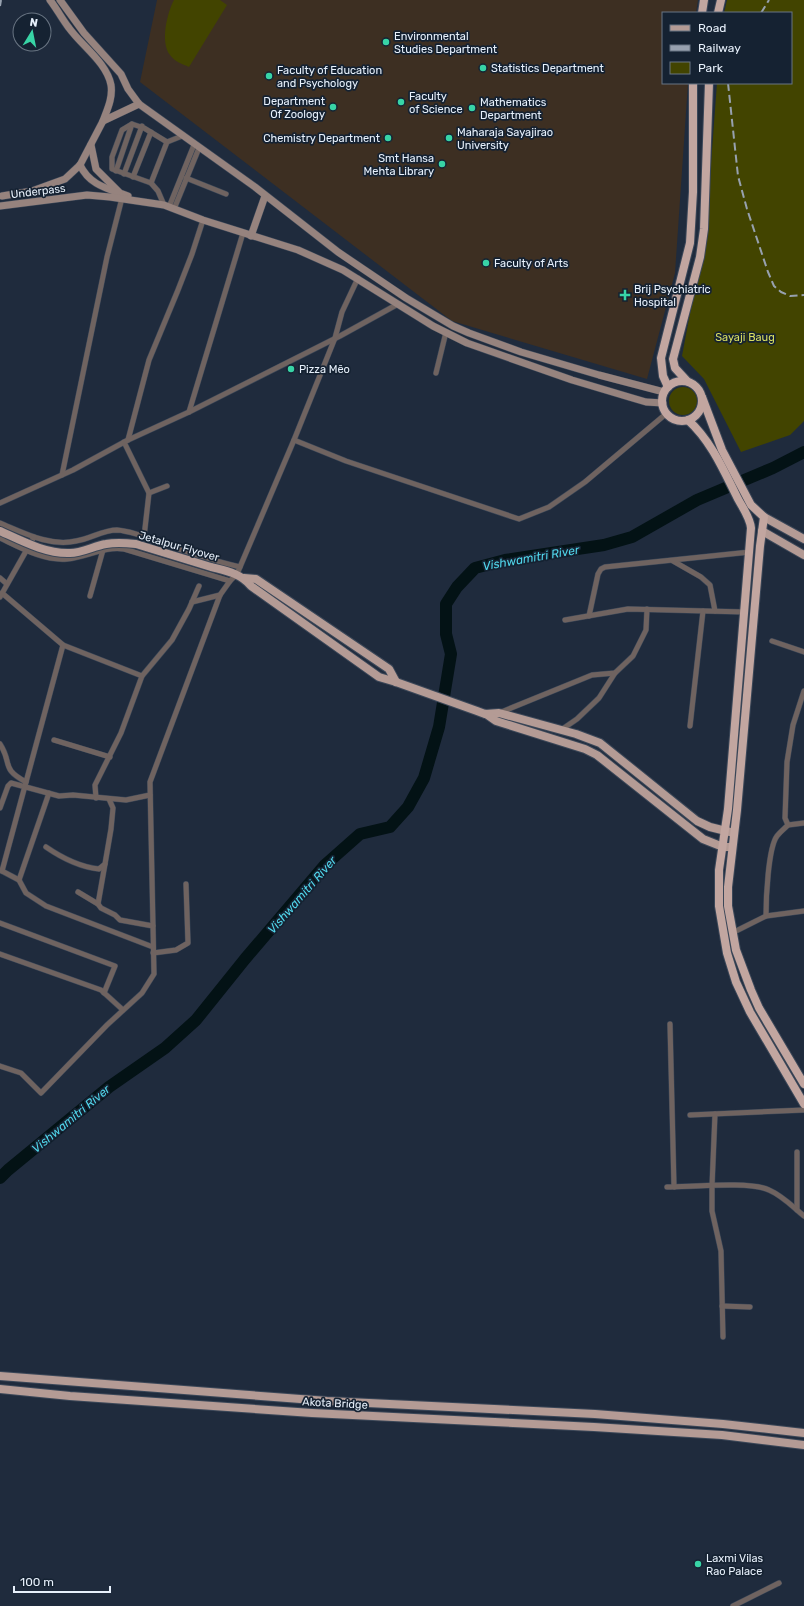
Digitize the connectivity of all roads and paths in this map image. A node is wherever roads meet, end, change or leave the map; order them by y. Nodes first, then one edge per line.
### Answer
1 (50, 0) edge
2 (60, 0) edge
3 (704, 0) edge
4 (720, 0) edge
5 (702, 12) edge
6 (718, 12) edge
7 (693, 84) edge
8 (709, 84) edge
9 (139, 104) junction
10 (103, 121) junction
11 (132, 124) junction
12 (142, 126) junction
13 (151, 132) junction
14 (182, 136) junction
15 (167, 142) junction
16 (92, 145) junction
17 (196, 146) junction
18 (80, 165) junction
19 (116, 171) junction
20 (124, 174) junction
21 (133, 177) junction
22 (186, 178) junction
23 (151, 184) junction
24 (226, 194) dead end
25 (2, 196) dead end
26 (121, 196) junction
27 (265, 196) junction
28 (0, 206) edge
29 (169, 207) junction
30 (203, 220) junction
31 (243, 233) junction
32 (251, 236) junction
33 (358, 278) junction
34 (398, 304) junction
35 (446, 332) junction
36 (335, 338) junction
37 (436, 373) dead end
38 (687, 381) junction
39 (666, 389) junction
40 (702, 397) junction
41 (663, 403) junction
42 (189, 412) junction
43 (667, 413) junction
44 (688, 420) junction
45 (294, 440) junction
46 (126, 441) junction
47 (718, 452) junction
48 (62, 475) junction
49 (167, 486) dead end
50 (149, 493) junction
51 (0, 503) edge
52 (753, 507) junction
53 (764, 517) junction
54 (0, 524) edge
55 (751, 525) junction
56 (0, 531) edge
57 (762, 531) junction
58 (34, 537) junction
59 (144, 537) junction
60 (0, 538) edge
61 (804, 539) edge
62 (27, 550) junction
63 (103, 550) junction
64 (750, 552) junction
65 (804, 555) edge
66 (672, 560) junction
67 (240, 573) junction
68 (0, 578) edge
69 (230, 581) junction
70 (7, 584) junction
71 (199, 586) dead end
72 (1, 595) edge
73 (220, 595) junction
74 (90, 596) dead end
75 (192, 602) junction
76 (647, 610) junction
77 (703, 611) junction
78 (715, 611) junction
79 (745, 612) junction
80 (589, 616) junction
81 (564, 620) dead end
82 (772, 641) dead end
83 (63, 645) junction
84 (804, 652) edge
85 (615, 673) junction
86 (142, 676) junction
87 (396, 682) junction
88 (804, 691) edge
89 (481, 712) junction
90 (497, 713) junction
91 (690, 726) dead end
92 (561, 730) junction
93 (54, 740) dead end
94 (0, 744) edge
95 (110, 757) junction
96 (26, 784) junction
97 (48, 793) junction
98 (150, 795) junction
99 (96, 798) junction
100 (109, 799) junction
101 (0, 808) edge
102 (804, 823) edge
103 (788, 825) junction
104 (725, 830) junction
105 (734, 833) junction
106 (723, 847) junction
107 (732, 847) junction
108 (46, 848) dead end
109 (105, 864) junction
110 (1, 871) edge
111 (19, 880) junction
112 (186, 884) dead end
113 (78, 892) dead end
114 (98, 904) junction
115 (804, 911) edge
116 (766, 916) junction
117 (0, 923) edge
118 (153, 926) junction
119 (732, 933) junction
120 (153, 947) junction
121 (153, 953) junction
122 (0, 954) edge
123 (104, 993) junction
124 (123, 1010) junction
125 (670, 1024) dead end
126 (0, 1066) edge
127 (804, 1084) edge
128 (804, 1104) edge
129 (804, 1110) edge
130 (690, 1114) dead end
131 (715, 1114) junction
132 (797, 1152) dead end
133 (667, 1186) dead end
134 (674, 1186) junction
135 (712, 1186) junction
136 (797, 1210) junction
137 (804, 1216) edge
138 (722, 1306) junction
139 (750, 1307) dead end
140 (723, 1337) dead end
141 (0, 1376) edge
142 (0, 1389) edge
143 (804, 1433) edge
144 (804, 1445) edge
145 (779, 1583) dead end
146 (733, 1606) edge

1 - 10 main road, Underpass
2 - 9 main road
3 - 5 highway
4 - 6 highway
7 - 39 highway
8 - 38 highway
9 - 10 main road
9 - 14 main road
10 - 16 main road, Underpass
11 - 12 street
11 - 19 street
11 - 19 street
12 - 13 street
12 - 20 street
13 - 15 street
13 - 21 street
14 - 15 street
14 - 17 main road
15 - 23 street
16 - 18 main road, Underpass
16 - 26 main road
17 - 22 street
17 - 27 main road
17 - 29 street
18 - 25 main road, Underpass
18 - 26 main road
19 - 20 street
20 - 21 street
21 - 23 street
22 - 24 street
22 - 29 street
23 - 29 street
26 - 28 main road, Underpass
26 - 29 main road
26 - 48 street
27 - 32 main road
27 - 39 main road
29 - 30 main road
30 - 31 main road
30 - 46 street
31 - 32 main road
31 - 42 street
32 - 33 main road
33 - 34 main road
33 - 36 street
34 - 35 main road
34 - 36 street
35 - 37 street
35 - 41 main road
36 - 42 street
36 - 45 street
38 - 39 highway
38 - 40 highway
39 - 41 highway
40 - 44 highway
40 - 47 highway
41 - 43 highway
42 - 46 street
43 - 44 highway
43 - 45 street
44 - 47 highway
45 - 67 street
46 - 48 street
46 - 50 street
47 - 52 highway
47 - 55 highway
48 - 51 street
49 - 50 street
50 - 59 street
52 - 53 highway
52 - 55 highway
53 - 57 highway
53 - 61 main road
54 - 58 street
55 - 57 highway
55 - 64 highway
56 - 67 main road, Jetalpur Flyover, bridge
57 - 65 main road
57 - 105 highway
58 - 59 street
58 - 62 street
59 - 67 street
60 - 62 street
62 - 63 street
62 - 70 street
63 - 69 street
63 - 74 street
64 - 66 street
64 - 79 highway
66 - 78 street
66 - 80 street
67 - 69 street
67 - 87 main road
67 - 87 main road, Jetalpur Flyover
68 - 70 street
69 - 73 street
70 - 72 street
71 - 75 street
72 - 83 street
73 - 75 street
73 - 98 street
75 - 86 street
76 - 77 street
76 - 80 street
76 - 85 street
77 - 78 street
77 - 91 street
78 - 79 street
79 - 104 highway
80 - 81 street
82 - 84 street
83 - 86 street
83 - 96 street
85 - 90 street
85 - 92 street
86 - 95 street
87 - 89 main road
88 - 103 street
89 - 90 main road
89 - 106 main road
90 - 92 main road
92 - 104 main road
93 - 95 street
94 - 96 street
95 - 99 street
96 - 97 street
96 - 101 street
96 - 110 street
97 - 99 street
97 - 111 street
98 - 100 street
98 - 118 street
99 - 100 street
100 - 109 street
102 - 103 street
103 - 116 street
104 - 105 main road
104 - 106 highway
105 - 107 highway
106 - 107 main road
106 - 128 highway
107 - 119 highway
108 - 109 street
109 - 114 street
110 - 111 street
111 - 120 street
112 - 121 street
113 - 114 street
114 - 118 street
115 - 116 street
116 - 119 street
117 - 123 street
118 - 120 street
119 - 127 highway
120 - 121 street
121 - 124 street
122 - 123 street
123 - 124 street
124 - 126 street
125 - 134 street
129 - 131 street
130 - 131 street
131 - 135 street
132 - 136 street
133 - 134 street
134 - 135 street
135 - 136 street
135 - 138 street
136 - 137 street
138 - 139 street
138 - 140 street
141 - 143 main road
142 - 144 main road, Akota Bridge
145 - 146 street

